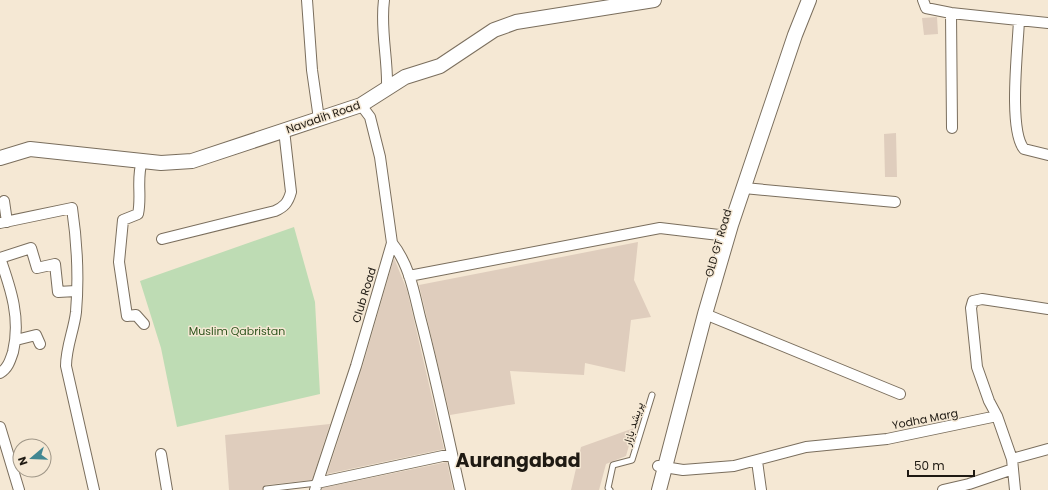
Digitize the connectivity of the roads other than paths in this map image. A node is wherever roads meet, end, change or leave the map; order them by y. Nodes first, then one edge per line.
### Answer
1 (307, 0) edge
2 (384, 0) edge
3 (654, 0) edge
4 (800, 0) edge
5 (809, 0) edge
6 (923, 0) edge
7 (951, 12) junction
8 (1019, 20) junction
9 (1048, 23) edge
10 (387, 88) junction
11 (361, 105) junction
12 (320, 119) junction
13 (952, 128) dead end
14 (284, 130) junction
15 (1048, 155) edge
16 (0, 158) edge
17 (142, 161) junction
18 (744, 188) junction
19 (4, 201) dead end
20 (896, 202) dead end
21 (3, 223) edge
22 (719, 235) junction
23 (162, 239) dead end
24 (392, 244) junction
25 (0, 258) edge
26 (409, 276) junction
27 (76, 291) junction
28 (1048, 309) edge
29 (705, 314) junction
30 (144, 324) dead end
31 (16, 340) junction
32 (40, 344) dead end
33 (0, 373) edge
34 (900, 394) dead end
35 (652, 396) dead end
36 (998, 416) junction
37 (0, 427) edge
38 (1048, 449) edge
39 (161, 454) dead end
40 (452, 454) junction
41 (757, 461) junction
42 (1012, 464) junction
43 (661, 467) junction
44 (316, 486) edge
45 (266, 489) dead end
46 (19, 490) edge
47 (94, 490) edge
48 (167, 490) edge
49 (460, 490) edge
50 (610, 490) edge
51 (652, 490) edge
52 (659, 490) edge
53 (761, 490) edge
54 (943, 490) edge
55 (1015, 490) edge

1 - 12 street
2 - 10 street
3 - 10 main road, Navadih Road
4 - 22 main road, OLD GT Road
5 - 18 main road, OLD GT Road
6 - 7 street
7 - 8 street
7 - 13 street
8 - 9 street
8 - 15 street
10 - 11 main road, Navadih Road
11 - 12 main road, Navadih Road
11 - 24 street, Club Road
12 - 14 main road, Navadih Road
14 - 17 main road, Navadih Road
14 - 23 street
16 - 17 main road, Navadih Road
17 - 30 street
18 - 20 street
18 - 29 main road, OLD GT Road
19 - 21 street
21 - 27 street
22 - 26 street
22 - 43 main road, OLD GT Road
24 - 26 street
24 - 44 street, Club Road
25 - 27 street
25 - 31 street
26 - 40 street
27 - 47 street
28 - 36 street
29 - 34 street
29 - 43 main road, OLD GT Road
31 - 32 street
31 - 33 street
35 - 50 lane, پریشد بازار
36 - 41 street, Yodha Marg
36 - 42 street
37 - 46 street
38 - 42 street
39 - 48 street
40 - 44 street
40 - 49 street
41 - 43 street, Yodha Marg
41 - 53 street
42 - 54 street
42 - 55 street
43 - 51 main road, OLD GT Road
43 - 52 main road
44 - 45 lane

